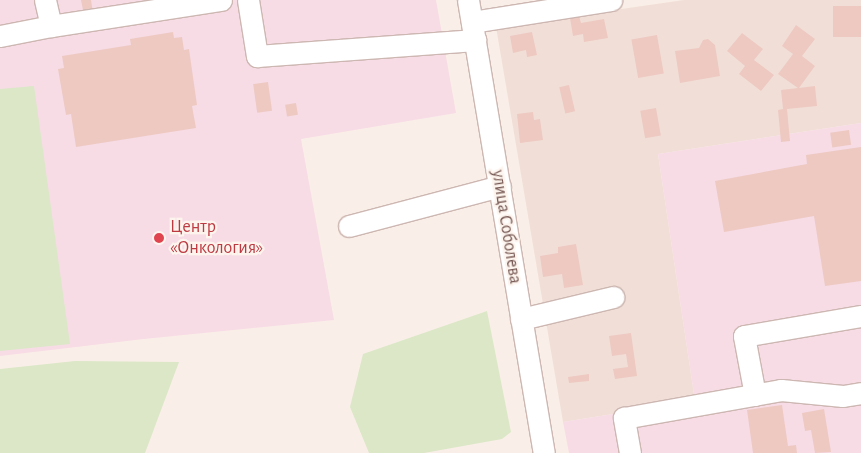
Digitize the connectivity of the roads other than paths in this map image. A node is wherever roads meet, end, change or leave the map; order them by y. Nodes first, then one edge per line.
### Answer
1 (45, 0) edge
2 (221, 0) edge
3 (248, 0) edge
4 (468, 0) edge
5 (611, 0) edge
6 (51, 26) junction
7 (474, 31) junction
8 (0, 36) edge
9 (500, 186) junction
10 (349, 226) dead end
11 (613, 297) dead end
12 (861, 316) edge
13 (521, 319) junction
14 (861, 393) edge
15 (755, 395) junction
16 (544, 453) edge
17 (630, 453) edge

1 - 6 street
2 - 6 street
3 - 7 street
4 - 7 street, улица Соболева
5 - 7 street
6 - 8 street
7 - 9 street, улица Соболева
9 - 10 street
9 - 13 street, улица Соболева
11 - 13 street
12 - 15 street
13 - 16 street, улица Соболева
14 - 15 street
15 - 17 street

